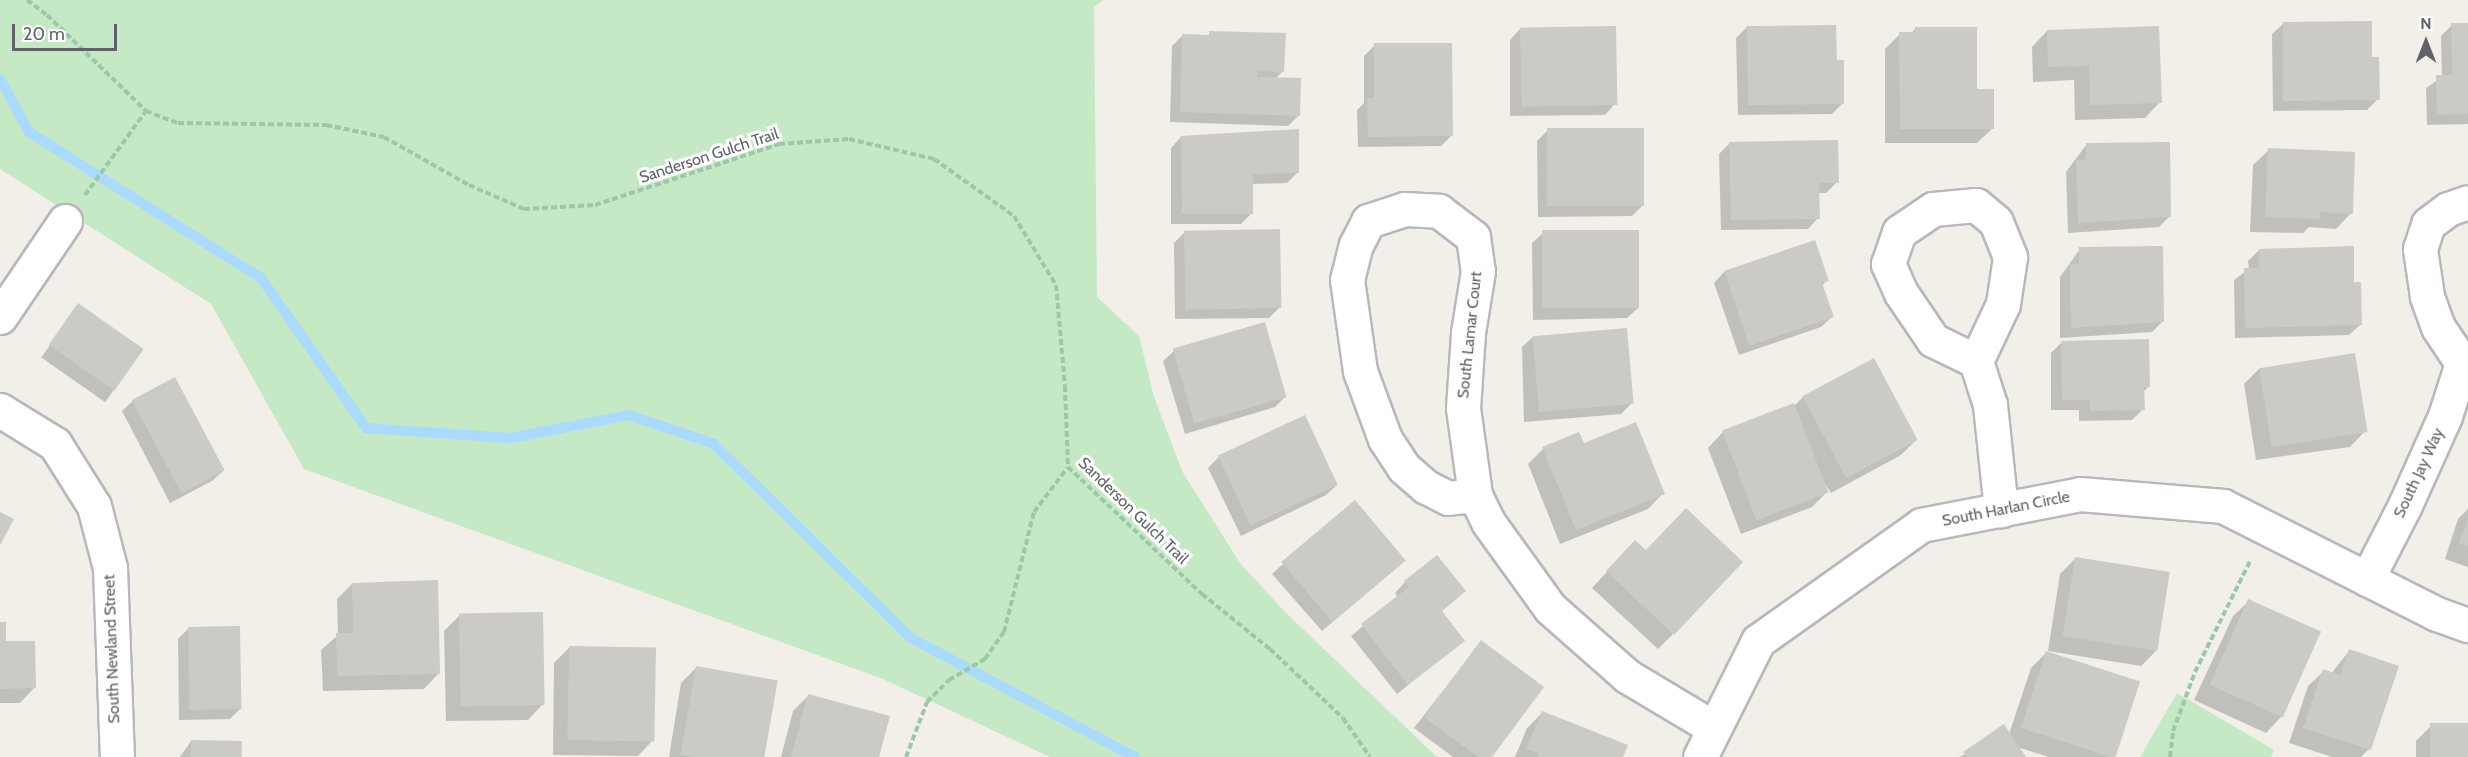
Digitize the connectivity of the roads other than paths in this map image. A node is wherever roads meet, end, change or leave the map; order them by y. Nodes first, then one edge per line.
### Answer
1 (2468, 202) edge
2 (65, 221) road end
3 (0, 317) edge
4 (2465, 361) edge
5 (1976, 362) junction
6 (0, 410) edge
7 (1475, 495) junction
8 (2001, 510) junction
9 (2367, 579) junction
10 (2468, 625) edge
11 (1714, 728) junction
12 (117, 757) edge
13 (1700, 757) edge

1 - 4 street, South Jay Way
2 - 3 street
4 - 9 street, South Jay Way
5 - 5 street
5 - 8 street
6 - 12 street, South Newland Street
7 - 7 street, South Lamar Court
7 - 11 street, South Lamar Court
8 - 9 street, South Harlan Circle
8 - 11 street, South Harlan Circle
9 - 10 street, South Harlan Circle
11 - 13 street, South Harlan Circle

